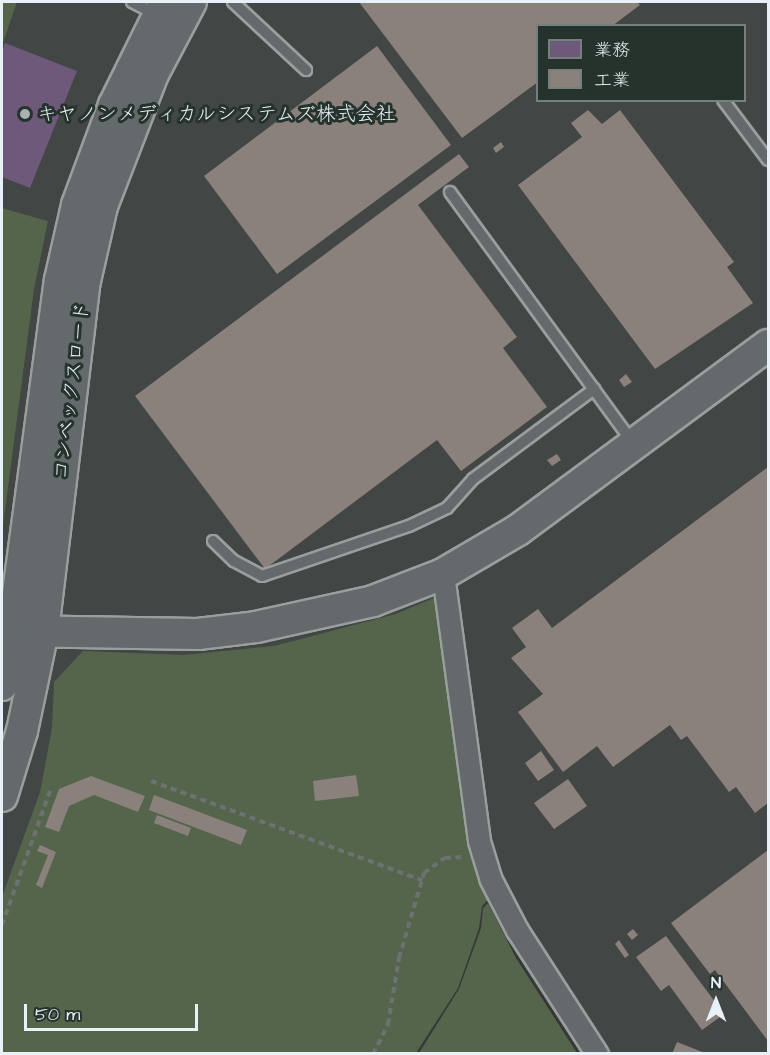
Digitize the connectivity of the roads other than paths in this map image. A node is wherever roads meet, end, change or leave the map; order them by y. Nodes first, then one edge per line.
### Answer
1 (233, 2) edge
2 (165, 9) edge
3 (306, 70) dead end
4 (724, 102) edge
5 (768, 160) edge
6 (450, 192) dead end
7 (768, 345) edge
8 (594, 389) junction
9 (634, 444) junction
10 (213, 541) dead end
11 (443, 574) junction
12 (13, 631) junction
13 (43, 632) junction
14 (2, 685) edge
15 (2, 796) edge
16 (597, 1053) edge

1 - 3 lane
2 - 12 street, コンベックスロード
2 - 13 street, コンベックスロード
4 - 5 lane
6 - 8 lane
7 - 9 street
8 - 9 lane
8 - 10 lane
9 - 11 street
11 - 13 street
11 - 16 street
12 - 13 street
12 - 14 street, コンベックスロード
13 - 15 street, コンベックスロード

